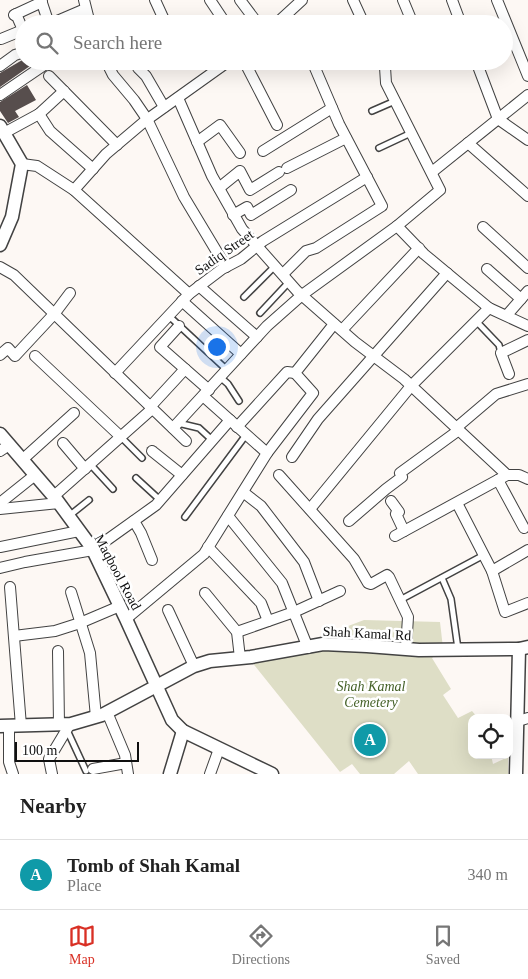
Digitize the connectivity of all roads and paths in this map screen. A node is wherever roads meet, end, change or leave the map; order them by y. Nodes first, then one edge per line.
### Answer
1 (155, 0) edge
2 (210, 0) edge
3 (240, 0) edge
4 (302, 0) edge
5 (353, 0) edge
6 (403, 0) edge
7 (452, 0) edge
8 (497, 0) edge
9 (42, 1) edge
10 (84, 4) edge
11 (16, 15) edge
12 (47, 15) edge
13 (65, 15) edge
14 (162, 15) edge
15 (220, 15) edge
16 (251, 15) edge
17 (288, 15) edge
18 (360, 15) edge
19 (409, 15) edge
20 (458, 15) edge
21 (503, 15) edge
22 (15, 33) edge
23 (1, 39) edge
24 (513, 39) edge
25 (15, 55) edge
26 (0, 66) edge
27 (36, 70) edge
28 (110, 70) edge
29 (140, 70) edge
30 (217, 70) edge
31 (249, 70) edge
32 (316, 70) edge
33 (385, 70) edge
34 (479, 70) edge
35 (49, 76) dead end
36 (528, 76) edge
37 (64, 91) junction
38 (0, 95) edge
39 (528, 95) edge
40 (178, 98) junction
41 (396, 101) junction
42 (164, 107) junction
43 (332, 108) junction
44 (372, 111) dead end
45 (39, 114) junction
46 (147, 119) junction
47 (498, 119) junction
48 (277, 125) dead end
49 (2, 130) edge
50 (412, 133) junction
51 (346, 138) junction
52 (528, 140) edge
53 (197, 142) junction
54 (468, 143) junction
55 (117, 145) junction
56 (379, 148) dead end
57 (263, 151) dead end
58 (240, 152) dead end
59 (22, 164) junction
60 (93, 169) junction
61 (432, 172) junction
62 (367, 177) junction
63 (219, 188) junction
64 (74, 190) junction
65 (291, 190) dead end
66 (528, 196) edge
67 (233, 214) junction
68 (397, 226) junction
69 (483, 227) dead end
70 (0, 245) edge
71 (257, 246) junction
72 (419, 248) junction
73 (527, 265) edge
74 (275, 266) junction
75 (0, 267) edge
76 (226, 267) junction
77 (487, 269) dead end
78 (447, 273) junction
79 (286, 278) junction
80 (199, 286) junction
81 (528, 291) edge
82 (70, 293) dead end
83 (302, 295) junction
84 (186, 297) junction
85 (244, 297) dead end
86 (521, 299) junction
87 (489, 308) junction
88 (55, 313) junction
89 (260, 313) dead end
90 (507, 315) junction
91 (168, 316) junction
92 (476, 321) junction
93 (179, 326) junction
94 (528, 326) edge
95 (338, 327) junction
96 (257, 337) junction
97 (528, 340) edge
98 (501, 353) junction
99 (241, 354) junction
100 (0, 355) edge
101 (35, 356) dead end
102 (373, 356) junction
103 (185, 369) junction
104 (115, 373) junction
105 (224, 373) junction
106 (295, 373) junction
107 (509, 374) dead end
108 (528, 384) edge
109 (412, 386) junction
110 (206, 393) junction
111 (239, 401) dead end
112 (151, 408) junction
113 (74, 413) dead end
114 (234, 423) junction
115 (175, 426) junction
116 (457, 429) junction
117 (0, 434) edge
118 (247, 435) junction
119 (121, 437) junction
120 (212, 440) junction
121 (186, 441) dead end
122 (63, 442) dead end
123 (5, 448) edge
124 (152, 451) dead end
125 (267, 453) junction
126 (292, 457) dead end
127 (142, 458) dead end
128 (22, 460) junction
129 (88, 466) junction
130 (35, 475) junction
131 (182, 475) junction
132 (279, 475) dead end
133 (136, 478) dead end
134 (503, 478) junction
135 (528, 479) edge
136 (113, 489) dead end
137 (243, 492) junction
138 (56, 499) junction
139 (89, 500) dead end
140 (160, 500) junction
141 (391, 501) dead end
142 (0, 503) edge
143 (457, 503) junction
144 (0, 509) edge
145 (310, 509) junction
146 (228, 516) junction
147 (69, 517) junction
148 (185, 517) dead end
149 (134, 521) junction
150 (349, 522) dead end
151 (524, 528) dead end
152 (79, 531) junction
153 (0, 547) edge
154 (208, 547) junction
155 (93, 550) junction
156 (528, 550) edge
157 (484, 555) junction
158 (152, 560) dead end
159 (0, 568) edge
160 (492, 571) junction
161 (442, 578) junction
162 (10, 586) dead end
163 (340, 591) dead end
164 (71, 592) dead end
165 (204, 594) dead end
166 (400, 600) junction
167 (319, 601) junction
168 (528, 604) edge
169 (120, 606) junction
170 (168, 610) dead end
171 (294, 612) junction
172 (126, 619) junction
173 (268, 621) junction
174 (80, 623) junction
175 (237, 632) junction
176 (14, 636) junction
177 (308, 648) junction
178 (523, 648) edge
179 (406, 649) junction
180 (458, 649) junction
181 (58, 651) dead end
182 (240, 658) junction
183 (194, 666) junction
184 (157, 686) junction
185 (101, 714) junction
186 (523, 719) edge
187 (10, 726) edge
188 (65, 726) junction
189 (183, 731) junction
190 (219, 749) junction
191 (126, 763) junction
192 (89, 770) joint
193 (256, 770) edge
194 (13, 774) edge
195 (52, 774) edge
196 (128, 774) edge
197 (170, 774) edge
198 (210, 774) edge
199 (272, 774) edge
200 (516, 774) edge

1 - 14 street
2 - 15 street
3 - 16 street
4 - 17 street
5 - 18 street
6 - 19 street
7 - 20 street
8 - 21 street
9 - 11 street
9 - 12 street
10 - 13 street
22 - 23 street
24 - 36 street
25 - 26 street
27 - 38 street
28 - 46 street
29 - 42 street
30 - 40 street
31 - 48 street
32 - 43 street
33 - 41 street
34 - 47 street
35 - 37 street
37 - 45 street
37 - 55 street
39 - 47 street
40 - 42 street
40 - 53 street
41 - 44 lane
41 - 50 street
42 - 46 street
43 - 51 street
43 - 57 street
45 - 49 street
45 - 60 street
46 - 55 street
46 - 76 street
47 - 52 street
47 - 54 street
49 - 59 street
50 - 56 lane
50 - 61 street
51 - 62 street
51 - 63 street
53 - 58 street
53 - 63 street
54 - 61 street
54 - 66 street
55 - 60 street
59 - 64 street
59 - 70 street
60 - 64 street
61 - 68 street
62 - 71 street, Sadiq Street
62 - 79 street
63 - 67 street
64 - 84 street
65 - 67 street
67 - 71 street
68 - 72 street
68 - 83 street
69 - 73 street
71 - 74 street
71 - 76 street, Sadiq Street
72 - 78 street
72 - 95 street
74 - 79 street
74 - 85 lane
75 - 88 street
76 - 80 street, Sadiq Street
77 - 86 street
78 - 87 street
78 - 102 street
79 - 83 street
79 - 89 lane
80 - 84 street, Sadiq Street
80 - 96 street
81 - 86 street
82 - 88 street
83 - 95 street
83 - 96 street
84 - 91 street, Sadiq Street
84 - 99 street
86 - 90 street
87 - 90 street
87 - 92 street
88 - 100 street
88 - 104 street
90 - 94 street
91 - 93 lane
91 - 104 street, Sadiq Street
92 - 98 lane
92 - 109 street
93 - 103 street
93 - 105 lane
95 - 102 street
95 - 106 street
96 - 99 street
97 - 98 street
98 - 107 street
99 - 105 street
101 - 119 street
102 - 109 street
102 - 126 street
103 - 110 street
103 - 112 street
104 - 112 street
105 - 110 street
105 - 111 lane
106 - 114 street
106 - 125 street
108 - 116 street
109 - 116 street
109 - 145 street
110 - 114 street
110 - 115 street
112 - 115 street
112 - 119 street
113 - 128 street
114 - 118 street
114 - 120 street
115 - 120 lane
115 - 121 street
116 - 134 street
116 - 150 street
117 - 123 street, Maqbool Road
118 - 125 street
118 - 148 lane
119 - 127 lane
119 - 129 street
120 - 131 street
122 - 129 street
123 - 128 street, Maqbool Road
124 - 131 street
125 - 137 street
128 - 130 street, Maqbool Road
129 - 136 lane
129 - 138 street
130 - 138 street, Maqbool Road
130 - 142 street
131 - 140 street
132 - 145 street
133 - 140 lane
134 - 135 street
134 - 143 street
134 - 151 street
137 - 146 street
137 - 167 street
138 - 144 street
138 - 147 street, Maqbool Road
139 - 147 lane
140 - 149 street
141 - 143 street
143 - 157 street
145 - 166 street
146 - 154 street
146 - 171 street
147 - 152 street, Maqbool Road
149 - 155 street
149 - 158 street
152 - 153 street
152 - 155 street, Maqbool Road
154 - 172 street
154 - 173 street
155 - 159 street
155 - 169 street, Maqbool Road
156 - 160 street
157 - 160 street
157 - 161 lane
160 - 168 street
161 - 166 lane
161 - 180 lane
162 - 176 street
163 - 167 street
164 - 174 street
165 - 175 street
166 - 179 street
167 - 171 street
169 - 172 street, Maqbool Road
169 - 174 street
170 - 183 street
171 - 173 street
171 - 177 street
172 - 184 street, Maqbool Road
173 - 175 street
174 - 176 street
174 - 185 street
175 - 182 street
176 - 187 street
177 - 179 street, Shah Kamal Rd
177 - 182 street, Shah Kamal Rd
178 - 180 street, Shah Kamal Rd
178 - 186 street, Shah Kamal Rd
179 - 180 street, Shah Kamal Rd
181 - 188 street
182 - 183 street, Shah Kamal Rd
183 - 184 street, Shah Kamal Rd
184 - 185 street, Shah Kamal Rd
184 - 189 street
185 - 188 street, Shah Kamal Rd
185 - 191 street
186 - 200 street, Shah Kamal Rd
187 - 188 street, Shah Kamal Rd
187 - 194 street
188 - 192 lane
188 - 195 street
189 - 190 street
189 - 197 street
190 - 193 street
190 - 198 street
191 - 192 street
191 - 196 street
193 - 199 street

